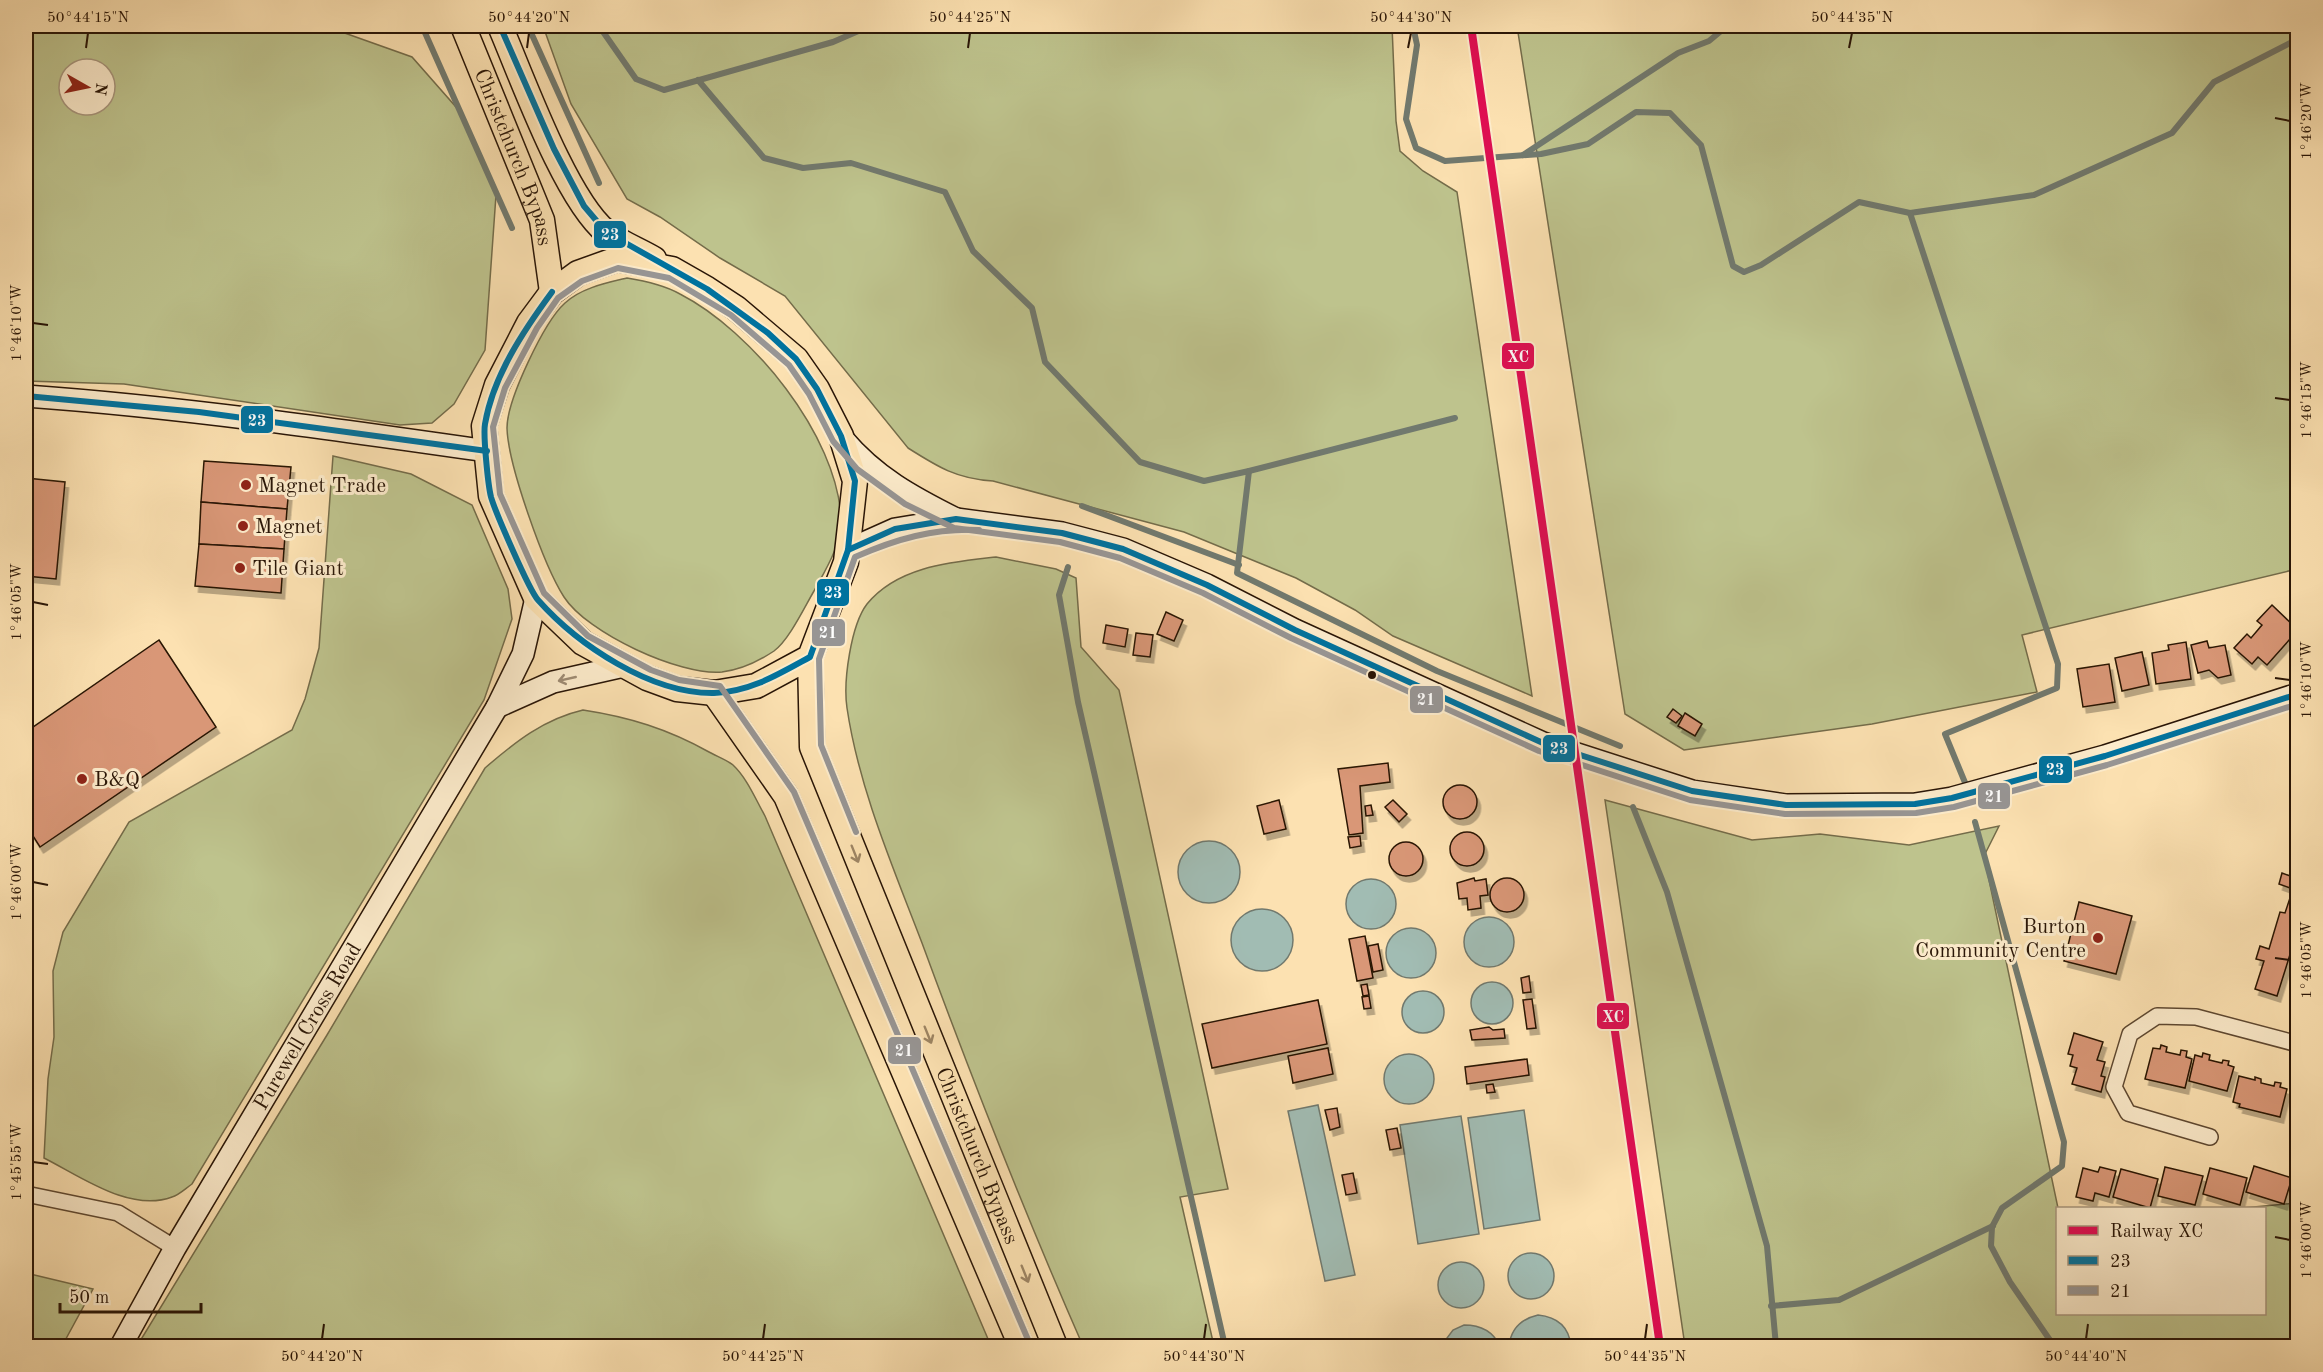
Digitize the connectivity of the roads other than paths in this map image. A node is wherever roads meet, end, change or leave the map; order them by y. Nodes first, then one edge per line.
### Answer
1 (463, 26) edge
2 (500, 26) edge
3 (672, 269) junction
4 (552, 292) junction
5 (26, 396) edge
6 (841, 436) junction
7 (487, 451) junction
8 (956, 519) junction
9 (848, 550) junction
10 (536, 598) junction
11 (810, 657) junction
12 (624, 666) junction
13 (714, 693) junction
14 (2298, 694) edge
15 (497, 707) junction
16 (2298, 1044) edge
17 (2210, 1137) dead end
18 (26, 1194) edge
19 (175, 1248) junction
20 (120, 1347) edge
21 (1021, 1347) edge
22 (1055, 1347) edge

1 - 4 main road, Christchurch Bypass
2 - 3 main road, Christchurch Bypass
3 - 4 main road
3 - 6 main road, Christchurch Bypass
4 - 7 main road
5 - 7 main road
6 - 8 main road
6 - 9 main road, Christchurch Bypass
7 - 10 main road
8 - 9 main road
8 - 14 main road
9 - 11 main road, Christchurch Bypass
10 - 12 main road
10 - 15 main road, Purewell Cross Road
11 - 13 main road
11 -> 22 main road, Christchurch Bypass
12 - 13 main road
12 -> 15 main road
13 - 21 main road, Christchurch Bypass
15 - 19 main road, Purewell Cross Road
16 - 17 street
18 - 19 street
19 - 20 main road, Purewell Cross Road

